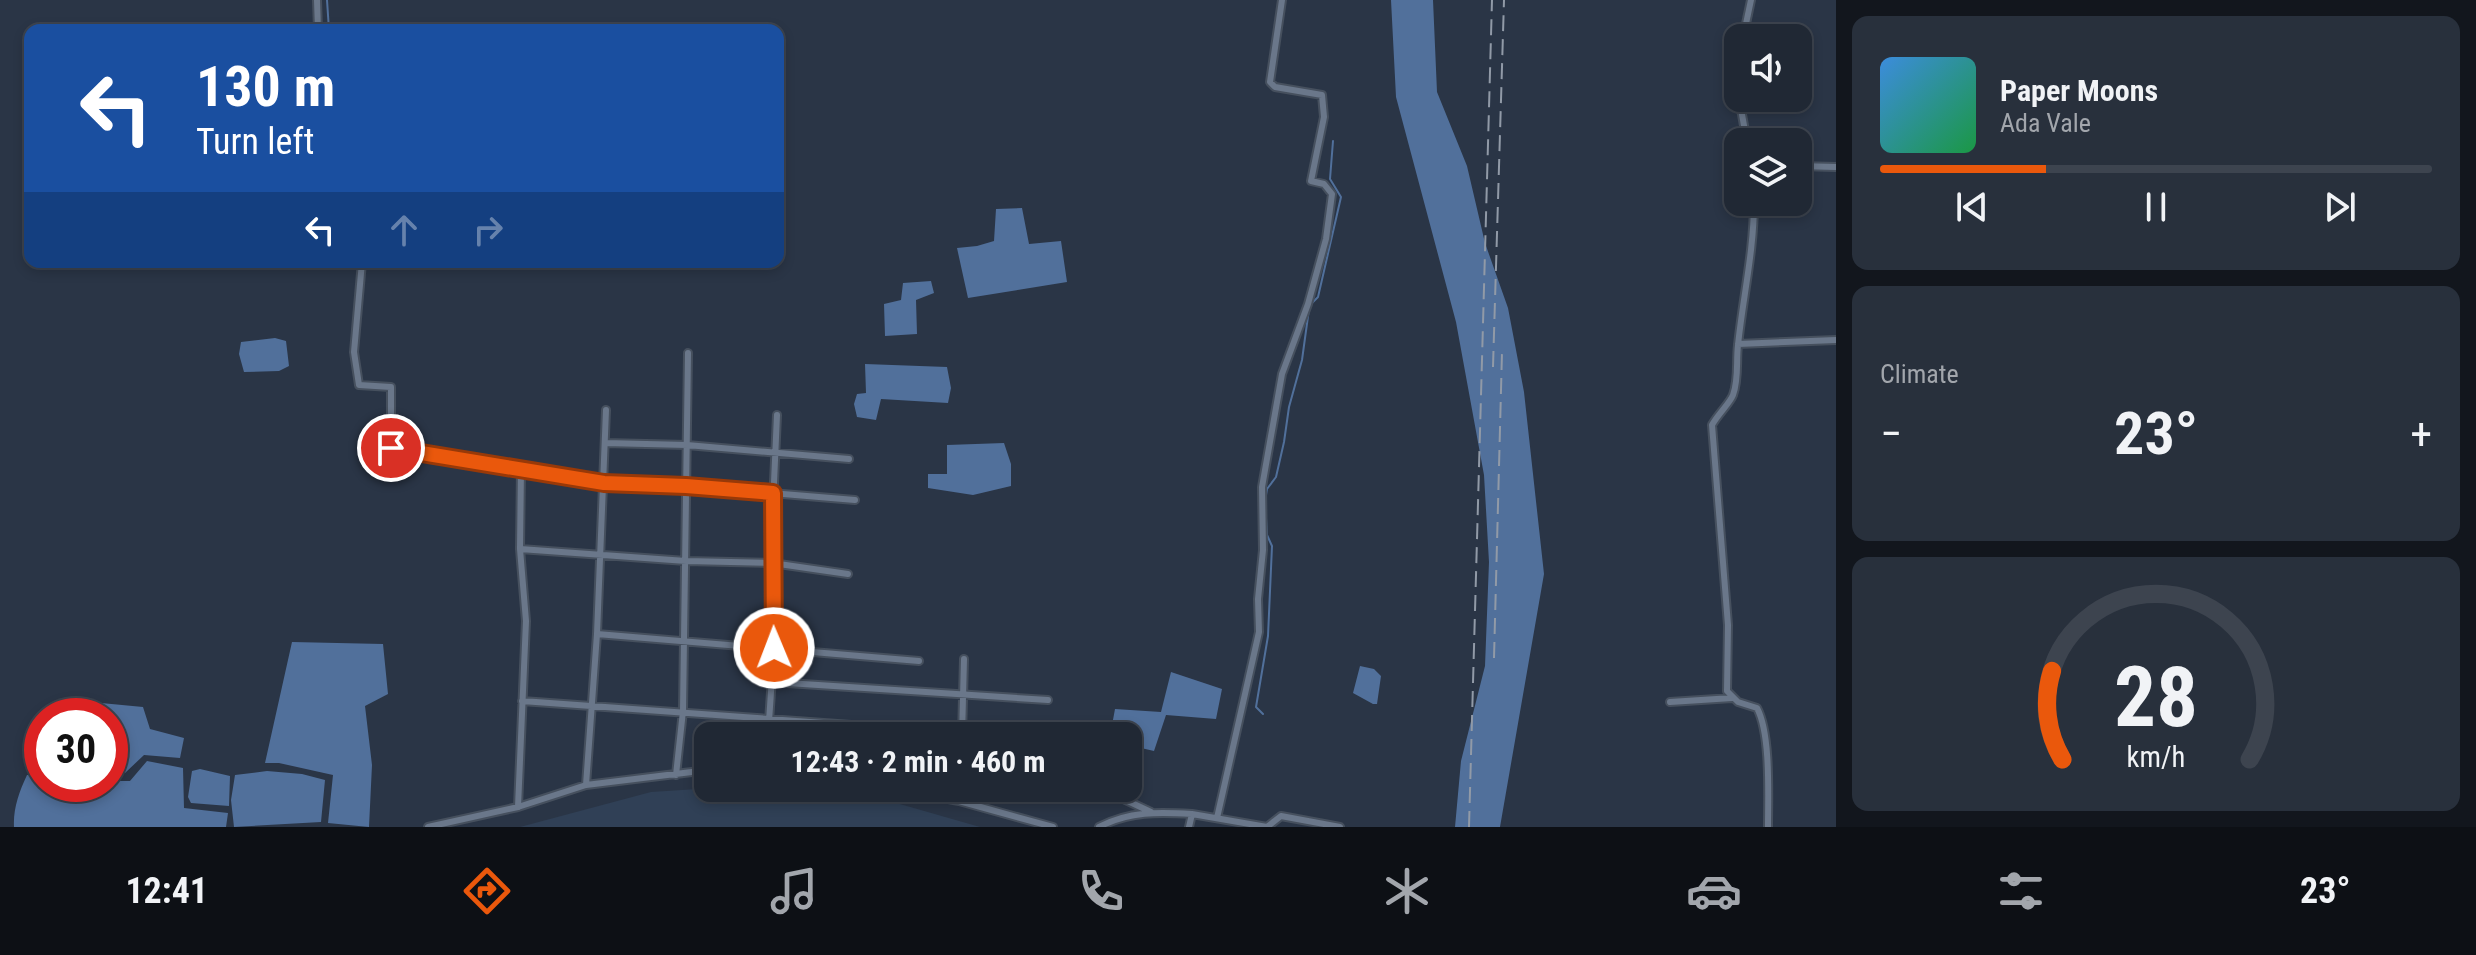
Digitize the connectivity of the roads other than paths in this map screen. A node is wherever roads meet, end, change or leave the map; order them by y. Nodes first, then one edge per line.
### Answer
1 (317, 0) edge
2 (1282, 0) edge
3 (1751, 0) edge
4 (318, 24) edge
5 (1746, 24) edge
6 (1812, 166) edge
7 (1836, 167) edge
8 (1753, 216) edge
9 (361, 268) edge
10 (1836, 340) edge
11 (1738, 344) junction
12 (688, 353) dead end
13 (606, 410) dead end
14 (777, 415) dead end
15 (605, 443) junction
16 (687, 445) junction
17 (775, 452) junction
18 (849, 459) dead end
19 (521, 468) junction
20 (604, 483) junction
21 (686, 486) junction
22 (773, 493) junction
23 (855, 500) dead end
24 (520, 549) junction
25 (600, 555) junction
26 (686, 561) junction
27 (772, 563) junction
28 (848, 574) dead end
29 (597, 634) junction
30 (684, 642) junction
31 (774, 648) junction
32 (964, 659) dead end
33 (919, 661) dead end
34 (772, 682) junction
35 (963, 693) junction
36 (1732, 698) junction
37 (1048, 700) dead end
38 (522, 701) junction
39 (1670, 702) dead end
40 (590, 704) junction
41 (683, 711) junction
42 (769, 720) junction
43 (797, 722) edge
44 (962, 722) edge
45 (694, 772) edge
46 (676, 775) junction
47 (586, 785) junction
48 (963, 802) edge
49 (1130, 802) edge
50 (518, 807) junction
51 (1151, 812) junction
52 (1192, 814) junction
53 (1217, 818) junction
54 (1230, 824) edge
55 (1309, 824) edge
56 (428, 827) edge
57 (1053, 827) edge
58 (1099, 827) edge
59 (1189, 827) edge
60 (1267, 827) edge
61 (1340, 827) edge
62 (1768, 827) edge

1 - 4 street
2 - 53 street
3 - 5 street
6 - 7 street
8 - 11 street
9 - 19 street
10 - 11 street
11 - 36 street
12 - 16 street
13 - 15 street
14 - 17 street
15 - 16 street
15 - 20 street
16 - 17 street
16 - 21 street
17 - 18 street
17 - 22 street
19 - 20 street
19 - 24 street
20 - 21 street
20 - 25 street
21 - 22 street
21 - 26 street
22 - 23 street
22 - 27 street
24 - 25 street
24 - 38 street
25 - 26 street
25 - 29 street
26 - 27 street
26 - 30 street
27 - 28 street
27 - 31 street
29 - 30 street
29 - 40 street
30 - 31 street
30 - 41 street
31 - 33 street
31 - 34 street
32 - 35 street
34 - 35 street
34 - 42 street
35 - 37 street
35 - 44 street
36 - 39 street
36 - 62 street
38 - 40 street
38 - 50 street
40 - 41 street
40 - 47 street
41 - 42 street
41 - 46 street
42 - 43 street
45 - 46 street
46 - 47 street
47 - 50 street
48 - 57 street
49 - 51 street
50 - 56 street
51 - 52 street
51 - 58 street
52 - 53 street
52 - 59 street
53 - 54 street
54 - 60 street
55 - 60 street
55 - 61 street

